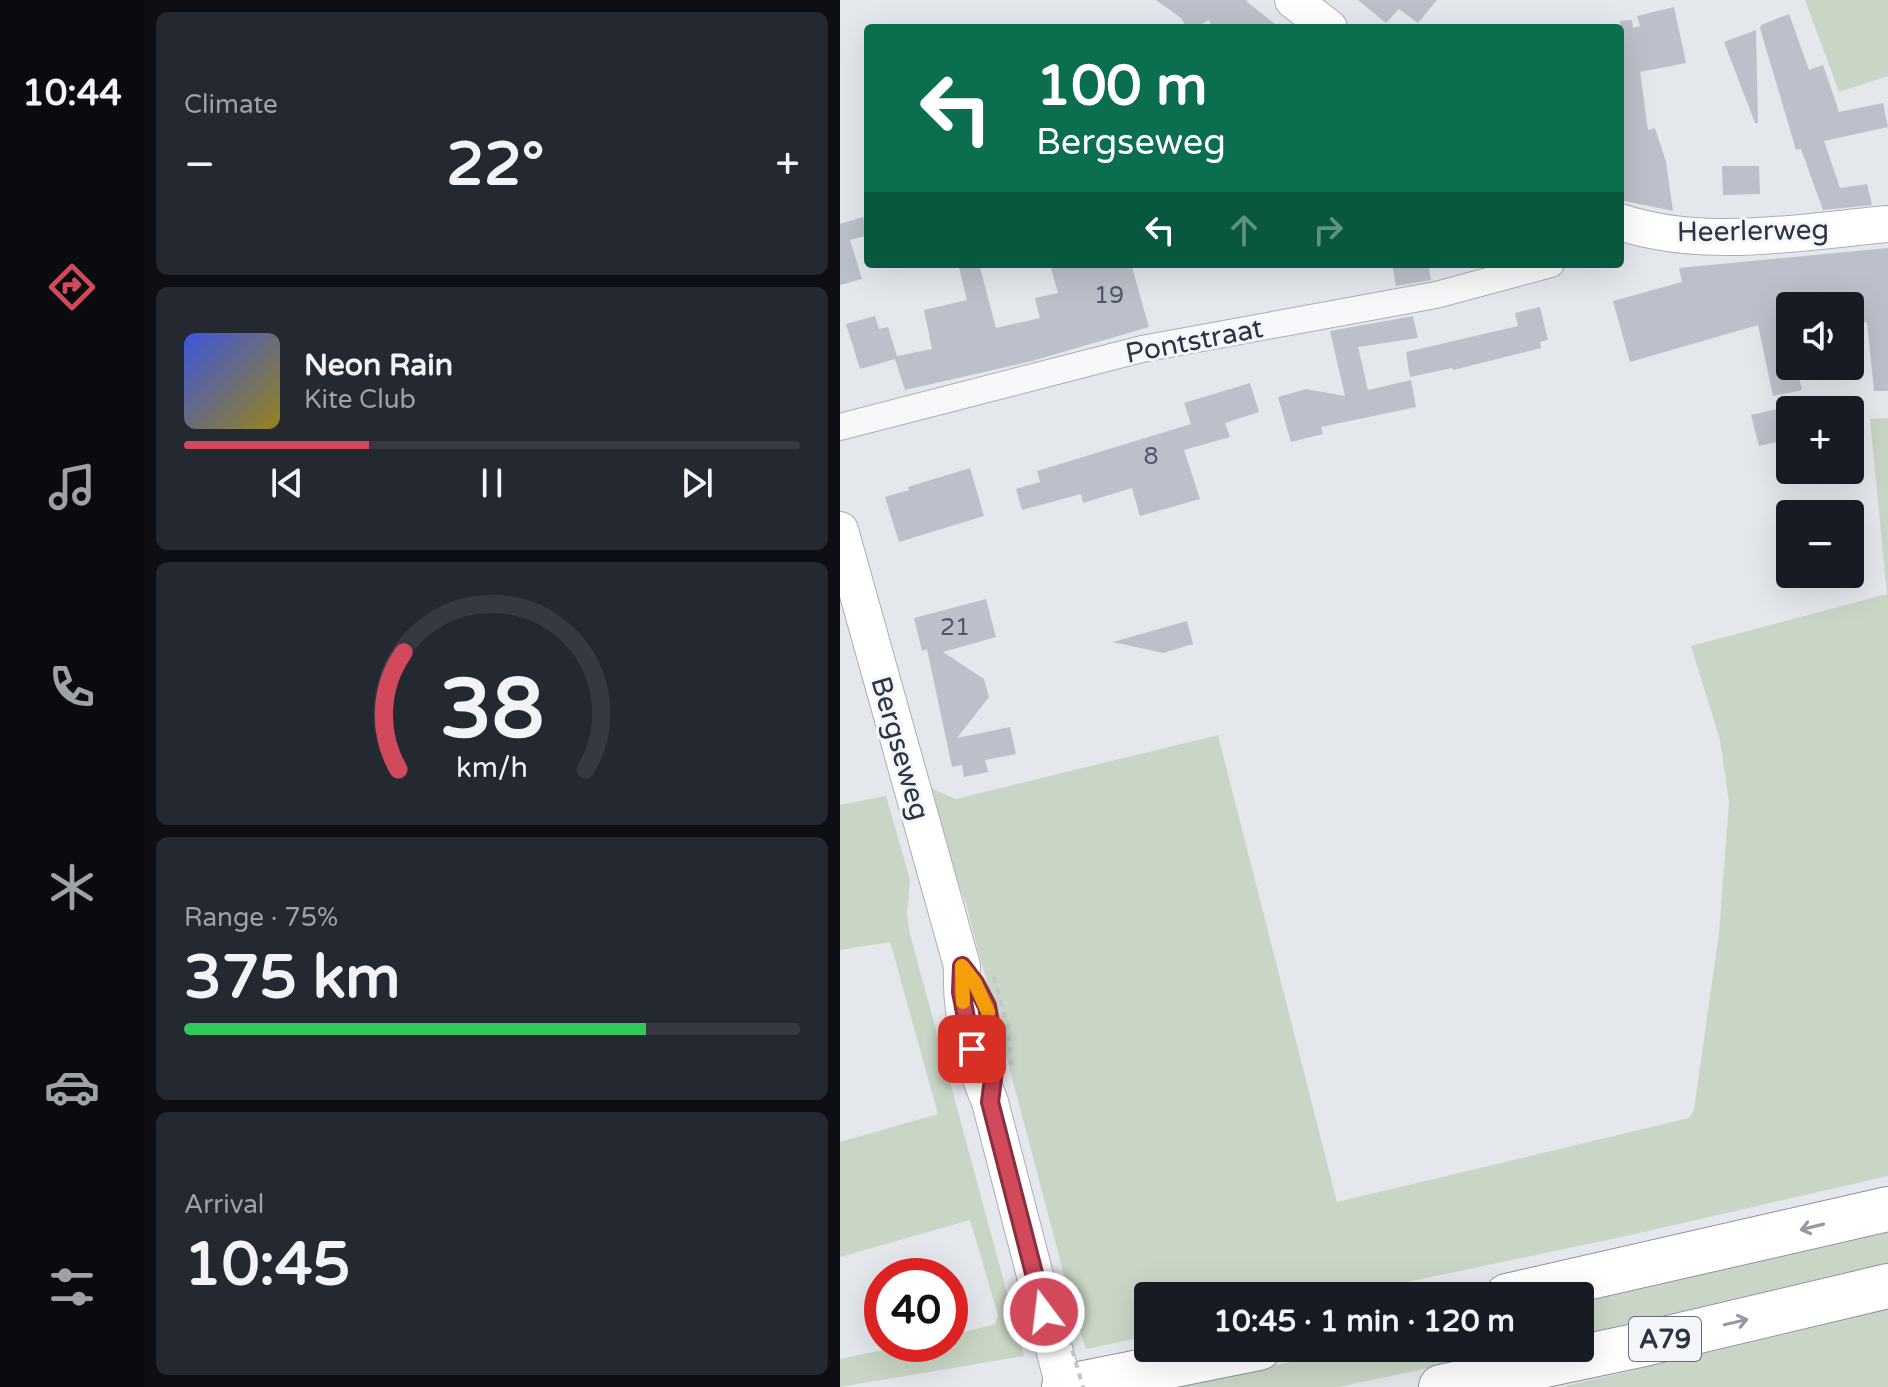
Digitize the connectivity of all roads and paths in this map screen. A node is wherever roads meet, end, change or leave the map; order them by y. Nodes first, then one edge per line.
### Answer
1 (1293, 0) edge
2 (1324, 24) edge
3 (1624, 223) edge
4 (1888, 224) edge
5 (1536, 268) edge
6 (840, 427) edge
7 (840, 530) edge
8 (1888, 1209) edge
9 (1568, 1282) edge
10 (1888, 1286) edge
11 (1060, 1341) junction
12 (1189, 1362) edge
13 (1064, 1387) edge
14 (1083, 1387) edge
15 (1441, 1387) edge

1 - 2 street
3 - 4 street, Heerlerweg
5 - 6 street, Pontstraat
7 - 11 street, Bergseweg
8 -> 9 highway
15 -> 10 highway, A79
11 - 13 street, Bergseweg
11 - 14 path, bridge
12 - 13 highway

